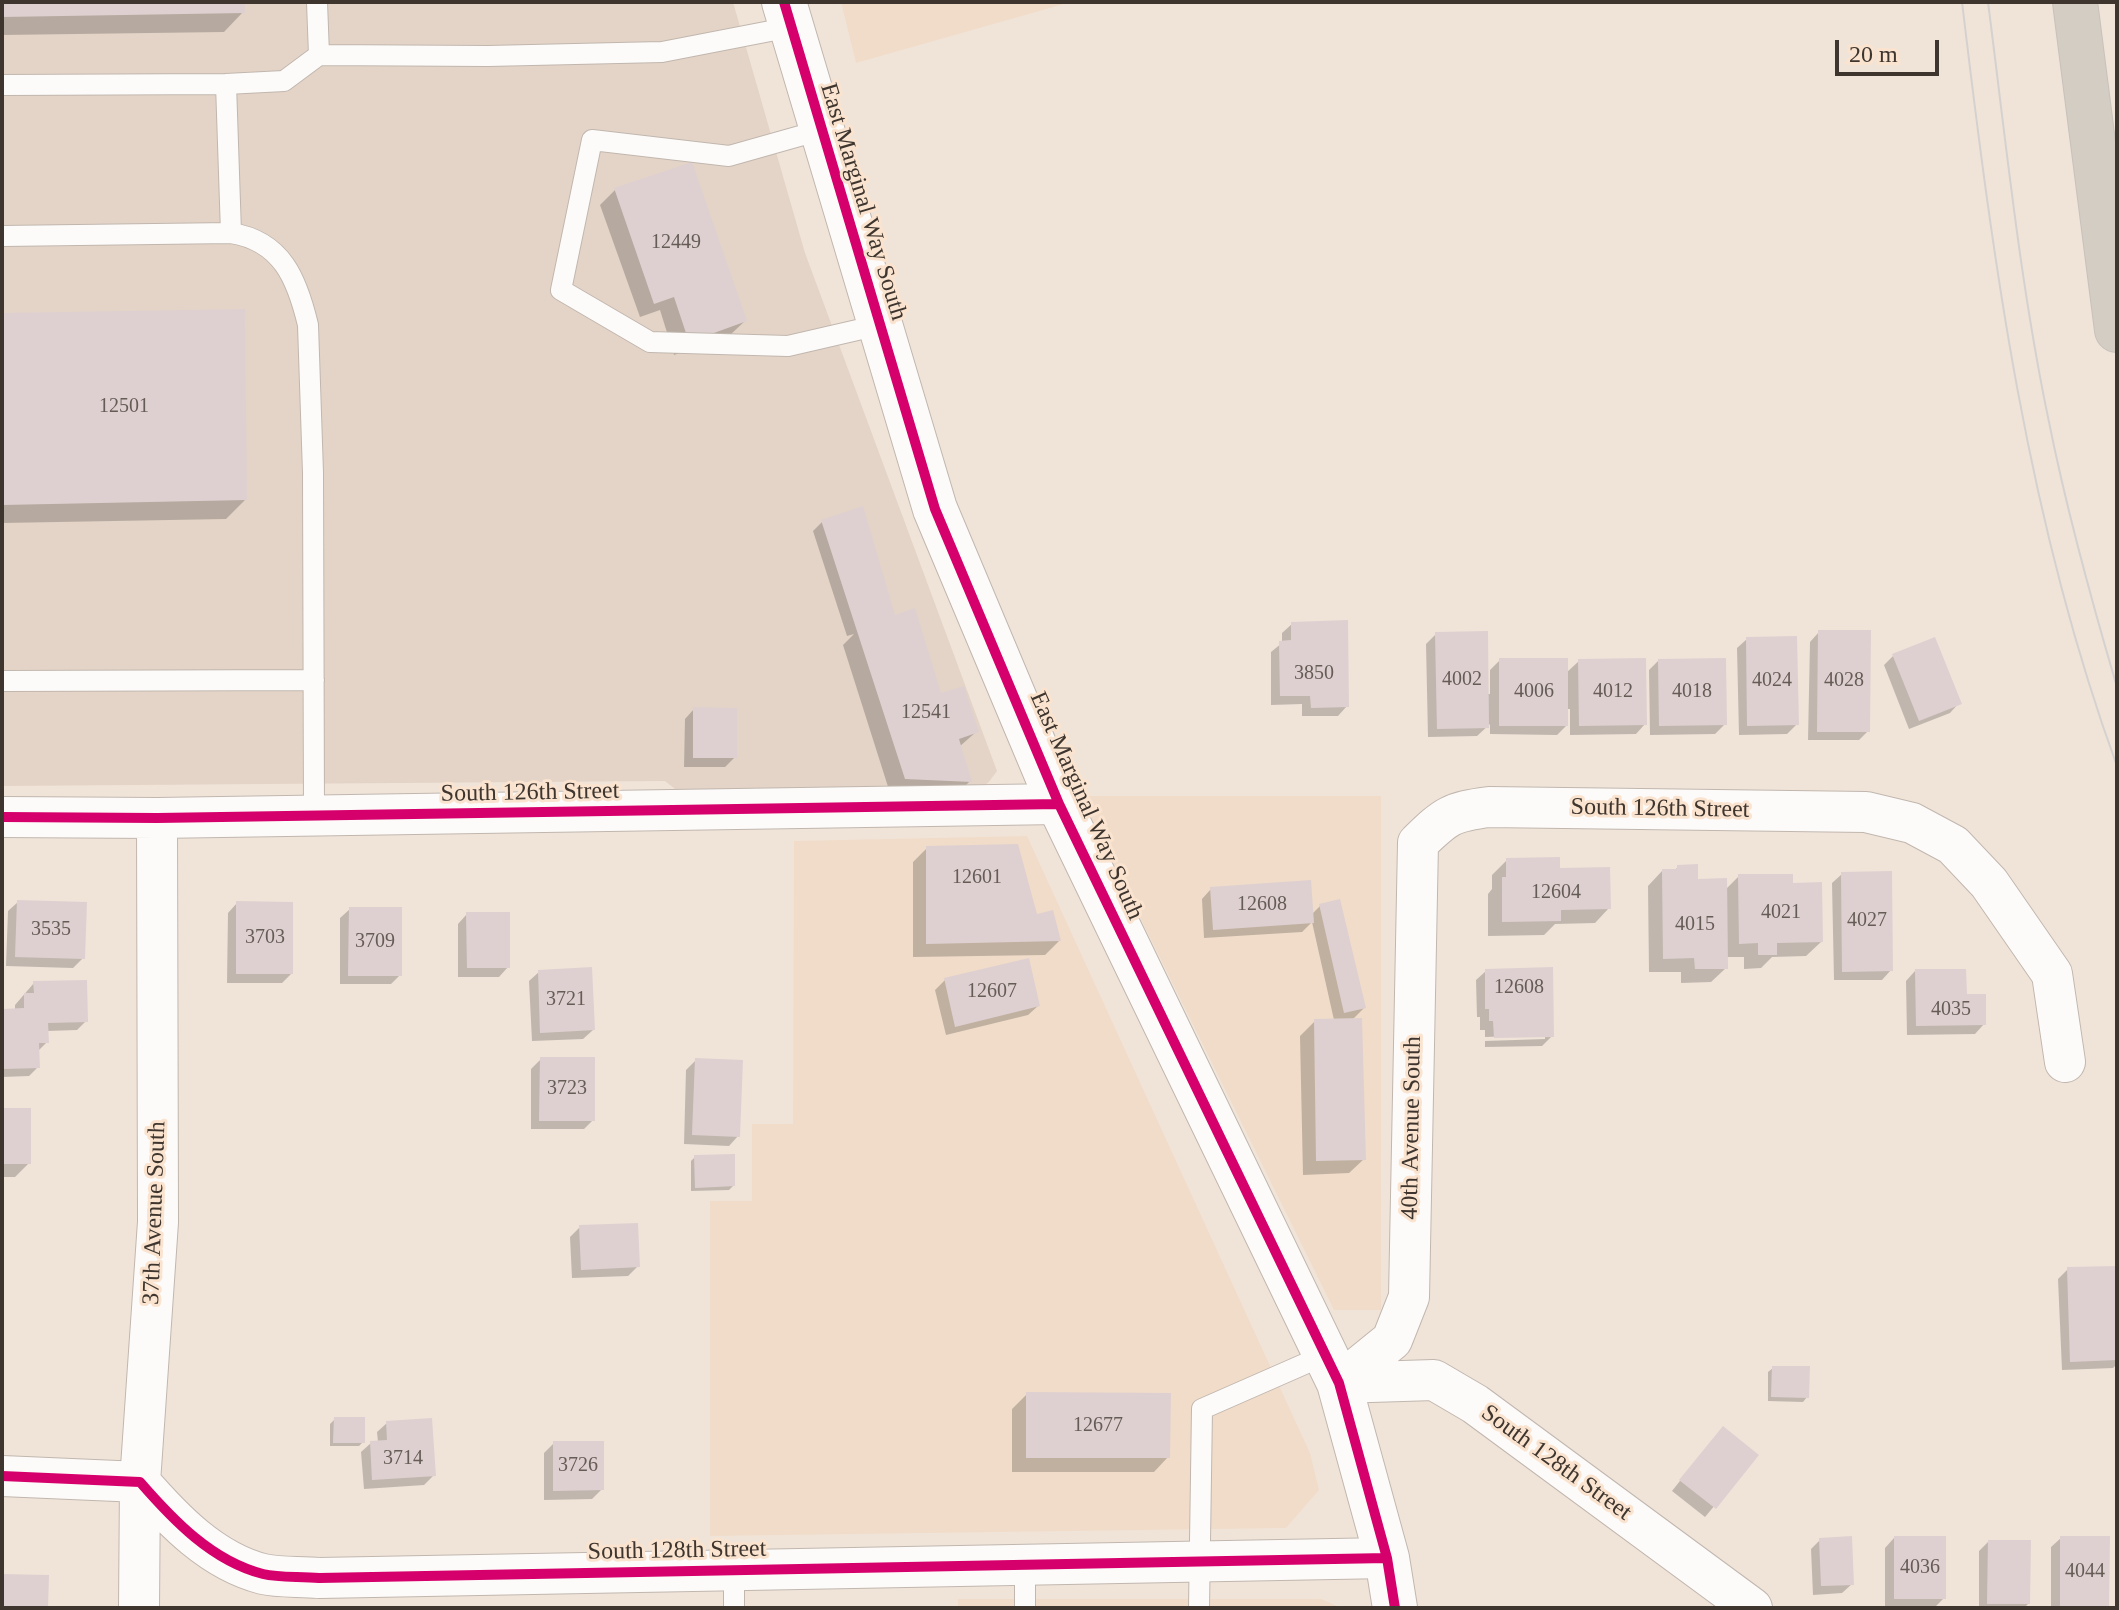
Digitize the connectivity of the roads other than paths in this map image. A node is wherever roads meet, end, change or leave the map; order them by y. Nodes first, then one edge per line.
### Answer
1 (317, 2) edge
2 (2075, 2) edge
3 (787, 15) edge
4 (319, 55) junction
5 (226, 84) junction
6 (2, 85) edge
7 (821, 130) junction
8 (231, 233) junction
9 (2, 236) edge
10 (879, 325) junction
11 (2117, 330) edge
12 (314, 680) junction
13 (2, 681) edge
14 (1059, 804) junction
15 (314, 816) junction
16 (2, 817) edge
17 (157, 818) junction
18 (1418, 843) joint
19 (2065, 1062) dead end
20 (1332, 1369) junction
21 (2, 1476) edge
22 (140, 1482) junction
23 (1387, 1558) junction
24 (1199, 1561) junction
25 (1025, 1565) junction
26 (734, 1589) edge
27 (139, 1608) edge
28 (1025, 1608) edge
29 (1199, 1608) edge
30 (1395, 1608) edge
31 (1752, 1608) edge

1 - 4 lane
2 - 11 highway
3 - 4 lane
3 - 7 street, East Marginal Way South
4 - 5 lane
5 - 6 lane
5 - 8 lane
7 - 10 street, East Marginal Way South
7 - 10 lane
8 - 9 lane
8 - 12 lane
10 - 14 street, East Marginal Way South
12 - 13 lane
12 - 15 lane
14 - 15 street, South 126th Street
14 - 20 street, East Marginal Way South
15 - 17 street, South 126th Street
16 - 17 street, South 126th Street
17 - 22 street, 37th Avenue South
18 - 19 street, South 126th Street
18 - 20 street, 40th Avenue South
20 - 23 street, East Marginal Way South
20 - 24 lane
20 - 31 street, South 128th Street
21 - 22 street
22 - 26 street, South 128th Street
22 - 27 street, 37th Avenue South
23 - 24 street, South 128th Street
23 - 30 street, East Marginal Way South
24 - 25 street, South 128th Street
24 - 29 lane
25 - 26 street, South 128th Street
25 - 28 lane

